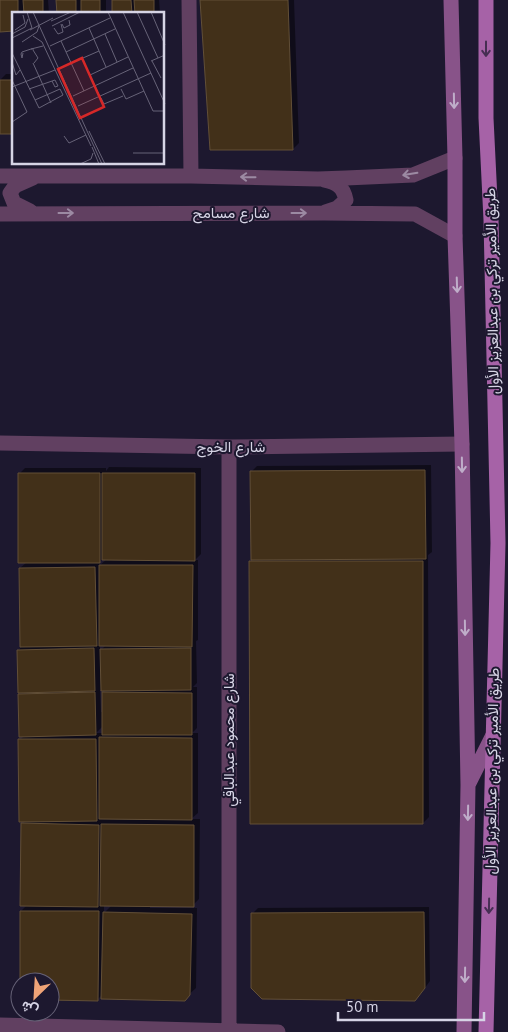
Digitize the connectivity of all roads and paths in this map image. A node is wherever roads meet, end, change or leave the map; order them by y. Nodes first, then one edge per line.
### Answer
1 (189, 0) edge
2 (452, 0) edge
3 (486, 0) edge
4 (455, 158) junction
5 (0, 176) edge
6 (39, 176) junction
7 (191, 176) junction
8 (318, 179) junction
9 (324, 213) junction
10 (0, 214) edge
11 (39, 214) junction
12 (456, 236) junction
13 (0, 443) edge
14 (462, 444) junction
15 (229, 447) junction
16 (493, 734) junction
17 (468, 785) junction
18 (0, 1025) edge
19 (229, 1032) edge
20 (278, 1032) edge
21 (464, 1032) edge
22 (486, 1032) edge

1 - 7 street
2 -> 4 main road
3 -> 16 main road, طريق الأمير تركي بن عبدالعزيز الأول
4 -> 8 street
4 - 12 main road
5 - 6 street
6 - 7 street
6 - 11 street
8 -> 7 street
8 - 9 street
11 -> 9 street, شارع مسامح
9 - 12 street, شارع مسامح
10 - 11 street, شارع مسامح
12 -> 14 main road
13 - 15 street, شارع الخوج
14 - 15 street, شارع الخوج
14 -> 17 main road
15 - 19 street, شارع محمود عبدالباقي
16 - 17 main road
16 -> 22 main road, طريق الأمير تركي بن عبدالعزيز الأول
17 -> 21 main road
18 - 19 street
19 - 20 street

